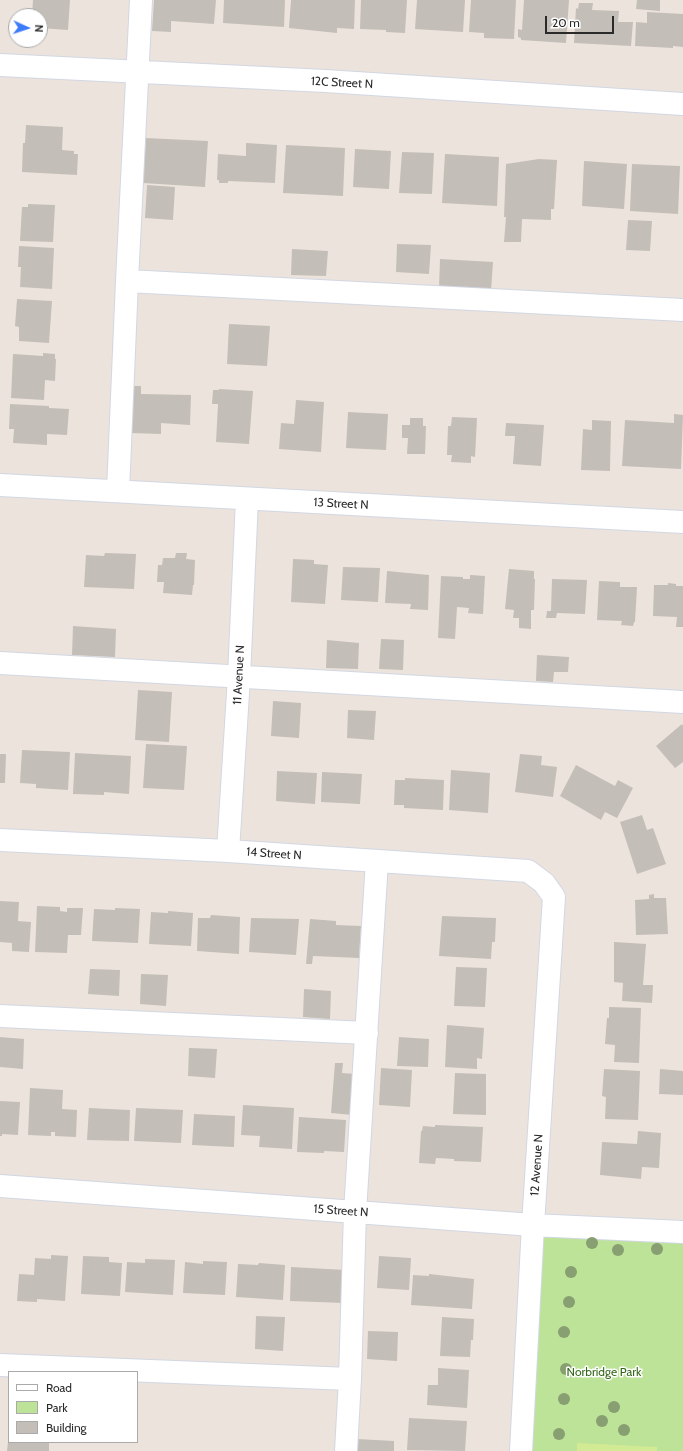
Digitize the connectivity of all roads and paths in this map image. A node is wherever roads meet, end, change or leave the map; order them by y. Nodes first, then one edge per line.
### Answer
1 (141, 0) edge
2 (0, 65) edge
3 (137, 72) junction
4 (683, 104) edge
5 (127, 281) junction
6 (683, 310) edge
7 (0, 485) edge
8 (118, 491) junction
9 (247, 499) junction
10 (683, 522) edge
11 (0, 663) edge
12 (239, 677) junction
13 (683, 702) edge
14 (0, 840) edge
15 (228, 851) junction
16 (378, 861) junction
17 (544, 883) joint
18 (0, 1016) edge
19 (367, 1033) junction
20 (0, 1186) edge
21 (355, 1212) junction
22 (533, 1225) junction
23 (683, 1232) edge
24 (0, 1365) edge
25 (350, 1379) junction
26 (346, 1451) edge
27 (521, 1451) edge

1 - 3 street
2 - 3 street, 12C Street N
3 - 4 street, 12C Street N
3 - 5 street
5 - 6 street
5 - 8 street
7 - 8 street, 13 Street N
8 - 9 street, 13 Street N
9 - 10 street, 13 Street N
9 - 12 street, 11 Avenue N
11 - 12 street
12 - 13 street
12 - 15 street, 11 Avenue N
14 - 15 street, 14 Street N
15 - 16 street, 14 Street N
16 - 17 street, 14 Street N
16 - 19 street
17 - 22 street, 12 Avenue N
18 - 19 street
19 - 21 street
20 - 21 street, 15 Street N
21 - 22 street, 15 Street N
21 - 25 street
22 - 23 street, 15 Street N
22 - 27 street, 12 Avenue N
24 - 25 street
25 - 26 street

